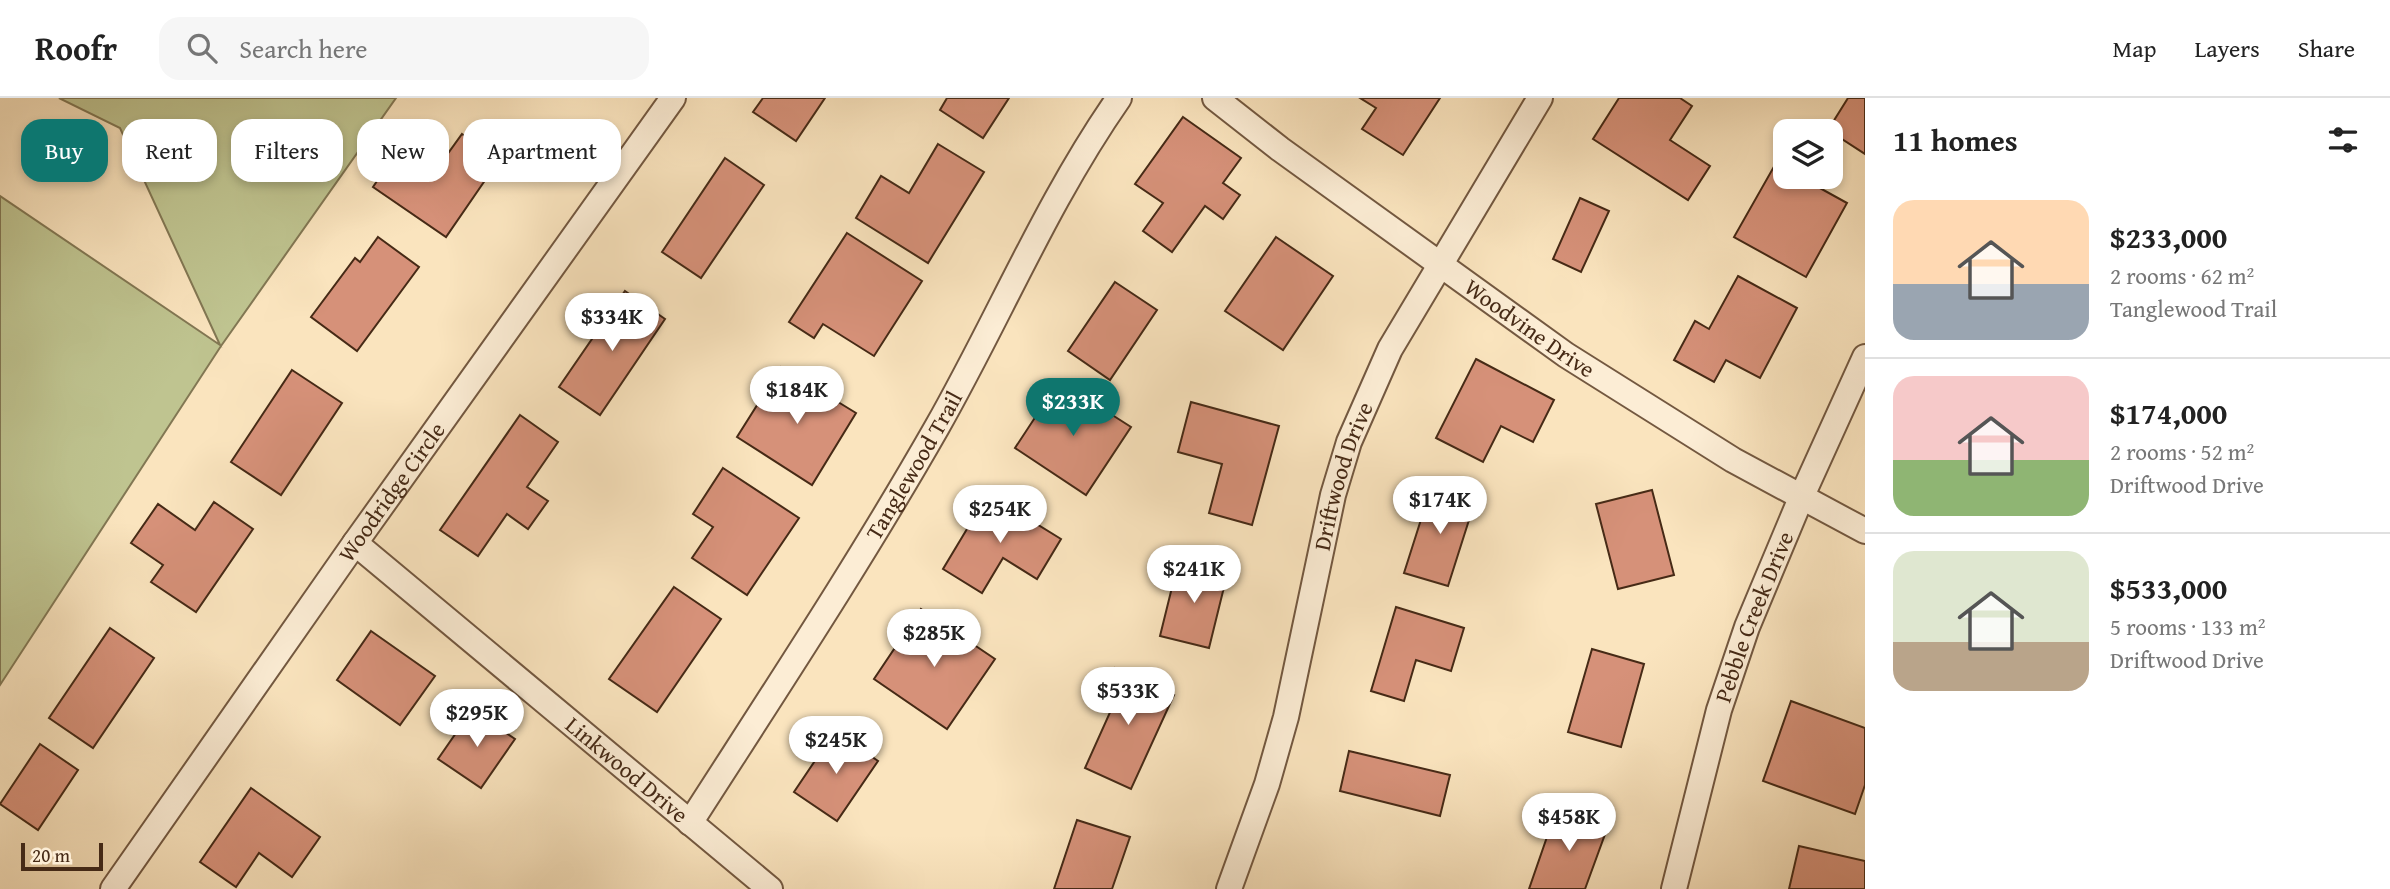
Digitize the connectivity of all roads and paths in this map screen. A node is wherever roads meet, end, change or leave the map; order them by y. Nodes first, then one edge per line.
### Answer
1 (673, 98) edge
2 (1119, 98) edge
3 (1215, 98) edge
4 (1540, 98) edge
5 (1440, 263) junction
6 (1865, 357) edge
7 (1801, 498) junction
8 (1865, 531) edge
9 (355, 543) junction
10 (690, 822) junction
11 (113, 889) edge
12 (770, 889) edge
13 (1229, 889) edge
14 (1674, 889) edge

1 - 9 street, Woodridge Circle
2 - 10 street, Tanglewood Trail
3 - 5 street, Woodvine Drive
4 - 5 street, Driftwood Drive
5 - 7 street, Woodvine Drive
5 - 13 street, Driftwood Drive
6 - 7 street, Pebble Creek Drive
7 - 8 street, Woodvine Drive
7 - 14 street, Pebble Creek Drive
9 - 10 street, Linkwood Drive
9 - 11 street, Woodridge Circle
10 - 12 street, Linkwood Drive

